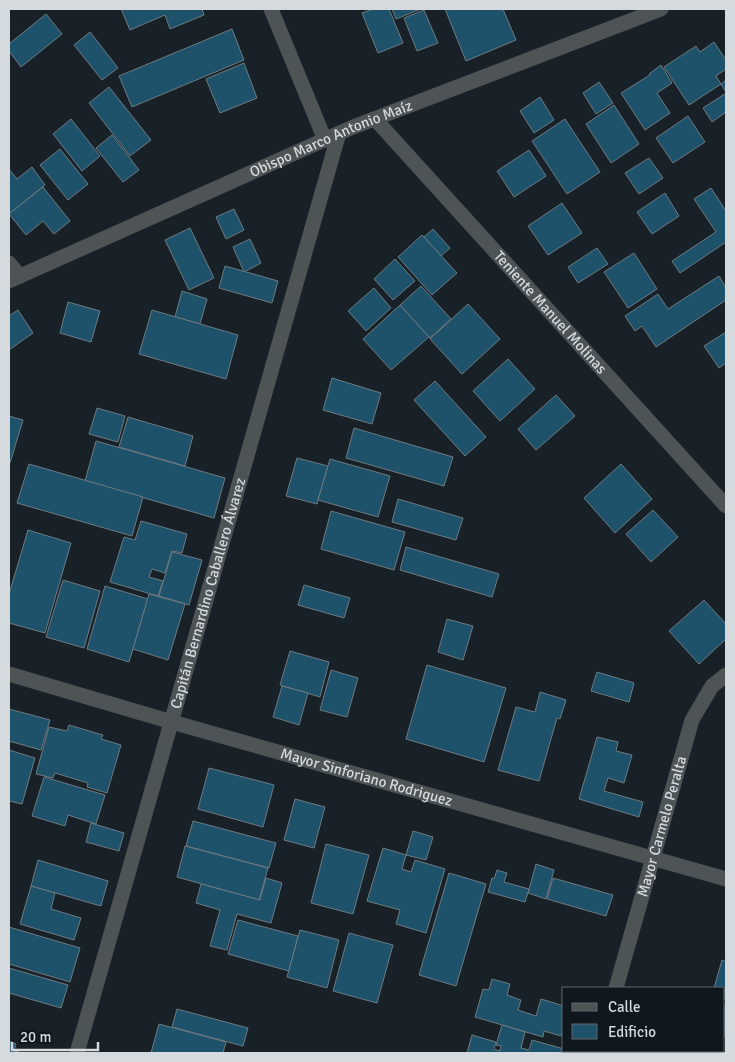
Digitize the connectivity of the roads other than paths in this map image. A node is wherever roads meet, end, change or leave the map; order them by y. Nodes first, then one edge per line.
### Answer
1 (272, 9) edge
2 (660, 9) edge
3 (375, 119) junction
4 (332, 136) junction
5 (9, 263) edge
6 (14, 279) edge
7 (726, 506) edge
8 (9, 674) edge
9 (726, 675) edge
10 (172, 722) junction
11 (653, 858) junction
12 (726, 879) edge
13 (616, 987) edge
14 (77, 1053) edge

1 - 4 street
2 - 3 street, Obispo Marco Antonio Maíz
3 - 4 street, Obispo Marco Antonio Maíz
3 - 7 street, Teniente Manuel Molinas
4 - 6 street, Obispo Marco Antonio Maíz
4 - 10 street, Capitán Bernardino Caballero Álvarez
5 - 6 street
8 - 10 street, Mayor Sinforiano Rodriguez
9 - 11 street, Mayor Carmelo Peralta
10 - 11 street, Mayor Sinforiano Rodriguez
10 - 14 street, Capitán Bernardino Caballero Álvarez
11 - 12 street, Mayor Sinforiano Rodriguez
11 - 13 street, Mayor Carmelo Peralta

